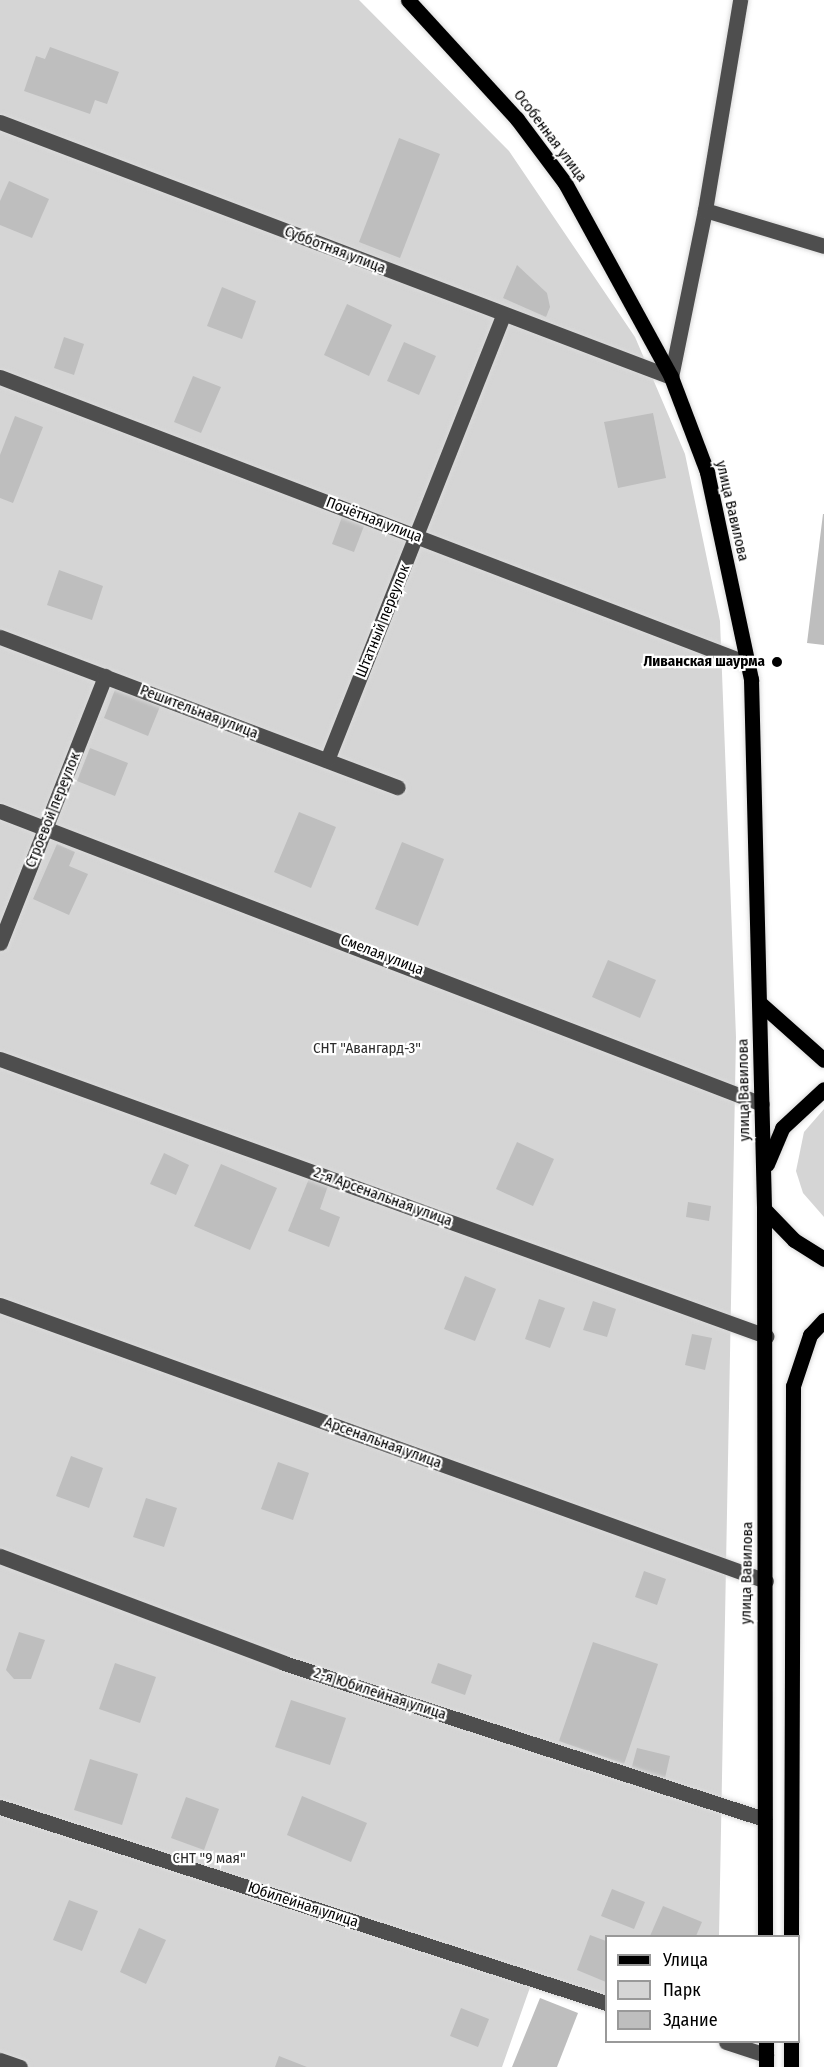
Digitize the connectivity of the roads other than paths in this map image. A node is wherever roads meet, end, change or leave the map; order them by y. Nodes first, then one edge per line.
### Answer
1 (408, 0) edge
2 (740, 0) edge
3 (0, 122) edge
4 (705, 210) junction
5 (824, 246) edge
6 (503, 315) junction
7 (0, 376) edge
8 (670, 377) junction
9 (416, 536) junction
10 (0, 637) edge
11 (747, 663) junction
12 (105, 676) junction
13 (327, 760) junction
14 (398, 787) dead end
15 (0, 811) edge
16 (46, 827) junction
17 (0, 943) edge
18 (760, 1004) junction
19 (0, 1059) edge
20 (824, 1060) edge
21 (824, 1089) edge
22 (762, 1104) junction
23 (763, 1176) junction
24 (764, 1209) junction
25 (824, 1259) edge
26 (0, 1305) edge
27 (824, 1320) edge
28 (766, 1336) junction
29 (0, 1556) edge
30 (766, 1581) junction
31 (0, 1807) edge
32 (764, 1819) junction
33 (765, 1935) edge
34 (791, 1935) edge
35 (605, 2003) edge
36 (729, 2043) edge
37 (791, 2043) edge
38 (766, 2054) edge
39 (0, 2060) edge
40 (20, 2067) edge
41 (791, 2067) edge

1 - 8 main road, Особенная улица
2 - 4 street
3 - 6 street, Субботняя улица
4 - 5 street
4 - 8 street
6 - 8 street, Субботняя улица
6 - 9 street, Штатный переулок
7 - 9 street, Почётная улица
8 - 11 main road, улица Вавилова
9 - 11 street, Почётная улица
9 - 13 street, Штатный переулок
10 - 12 street, Решительная улица
11 - 18 main road, улица Вавилова
12 - 13 street, Решительная улица
12 - 16 street, Строевой переулок
13 - 14 street, Решительная улица
15 - 16 street, Смелая улица
16 - 17 street, Строевой переулок
16 - 22 street, Смелая улица
18 - 20 main road
18 - 22 main road, улица Вавилова
19 - 28 street, 2-я Арсенальная улица
21 - 23 main road, улица Вавилова
22 - 23 main road, улица Вавилова
23 - 24 main road, улица Вавилова
24 - 25 main road
24 - 28 main road, улица Вавилова
26 - 30 street, Арсенальная улица
27 - 34 main road
28 - 30 main road, улица Вавилова
29 - 32 street, 2-я Юбилейная улица
30 - 32 main road, улица Вавилова
31 - 35 street, Юбилейная улица
32 - 33 main road, улица Вавилова
36 - 38 street
37 - 41 main road
39 - 40 street

